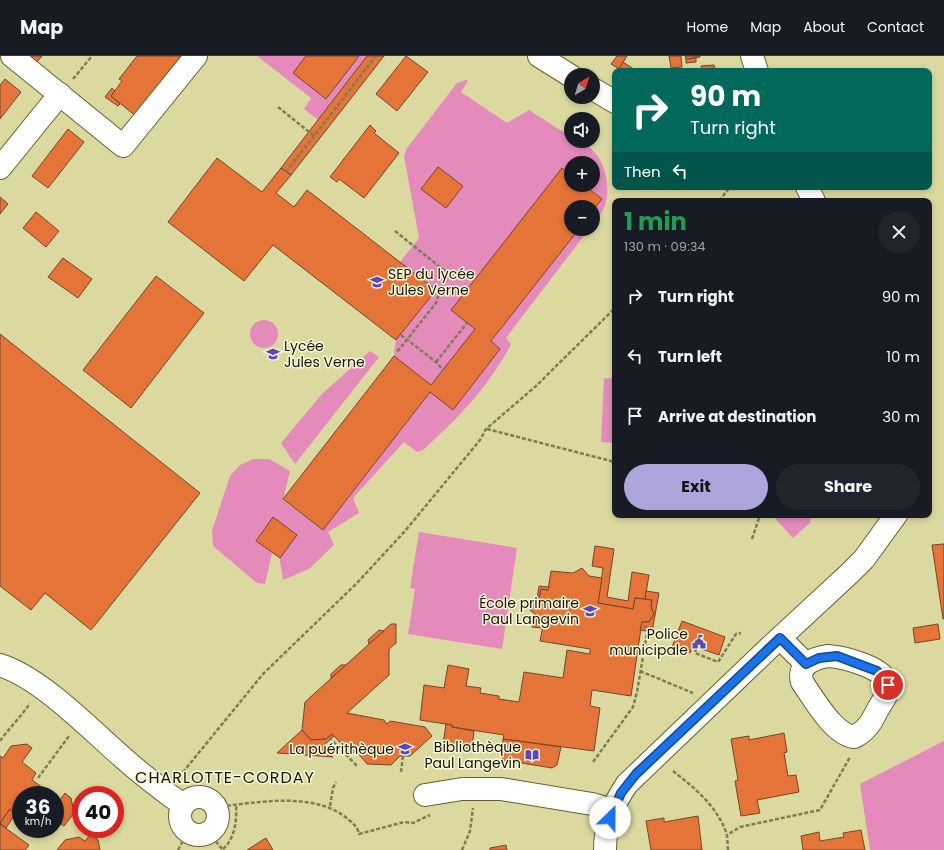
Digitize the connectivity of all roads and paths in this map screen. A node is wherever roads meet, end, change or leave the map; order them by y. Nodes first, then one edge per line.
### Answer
1 (12, 56) edge
2 (92, 56) edge
3 (196, 56) edge
4 (376, 56) edge
5 (539, 56) edge
6 (752, 56) edge
7 (756, 68) edge
8 (564, 72) edge
9 (600, 93) edge
10 (60, 94) junction
11 (612, 100) edge
12 (278, 108) dead end
13 (314, 136) junction
14 (0, 168) edge
15 (286, 172) dead end
16 (728, 190) edge
17 (721, 198) edge
18 (395, 232) dead end
19 (612, 311) edge
20 (467, 322) dead end
21 (401, 335) dead end
22 (407, 340) junction
23 (397, 352) dead end
24 (436, 362) junction
25 (443, 370) dead end
26 (486, 429) junction
27 (612, 461) edge
28 (759, 518) edge
29 (894, 518) edge
30 (752, 539) dead end
31 (641, 626) dead end
32 (741, 633) dead end
33 (780, 638) junction
34 (696, 648) dead end
35 (806, 664) junction
36 (0, 665) edge
37 (640, 671) junction
38 (40, 688) junction
39 (695, 694) dead end
40 (82, 719) junction
41 (328, 737) dead end
42 (854, 737) junction
43 (0, 741) edge
44 (403, 756) dead end
45 (593, 762) dead end
46 (358, 767) dead end
47 (673, 771) dead end
48 (401, 772) dead end
49 (38, 778) dead end
50 (176, 781) dead end
51 (336, 782) dead end
52 (474, 800) dead end
53 (430, 804) joint
54 (183, 805) junction
55 (225, 806) junction
56 (330, 806) junction
57 (612, 810) junction
58 (727, 835) junction
59 (192, 838) edge
60 (223, 850) edge
61 (462, 850) edge
62 (605, 850) edge
63 (728, 850) edge

1 - 10 street
2 - 10 path
3 - 10 street
4 - 13 path
5 - 8 street
6 - 7 street
9 - 11 street
10 - 14 street
12 - 13 path
13 - 15 path
16 - 17 path
18 - 22 path
19 - 26 path
20 - 24 path
21 - 22 path
22 - 23 path
22 - 24 path
24 - 25 path
26 - 27 path
26 - 50 path
28 - 30 path
29 - 33 street
31 - 37 path
32 - 34 path
33 - 35 street
33 - 57 street
35 - 42 street
35 - 42 street
36 - 38 street
37 - 39 path
37 - 45 path
38 - 40 street
38 - 43 path
40 - 49 path
40 - 54 street
41 - 46 path
42 - 58 path
44 - 48 path
47 - 58 path
51 - 56 path
52 - 61 path
53 - 56 path
53 - 57 street
54 - 55 street
54 - 59 street
55 - 56 path
55 - 59 street
55 - 60 path
57 - 62 street
58 - 63 path
59 - 60 path

